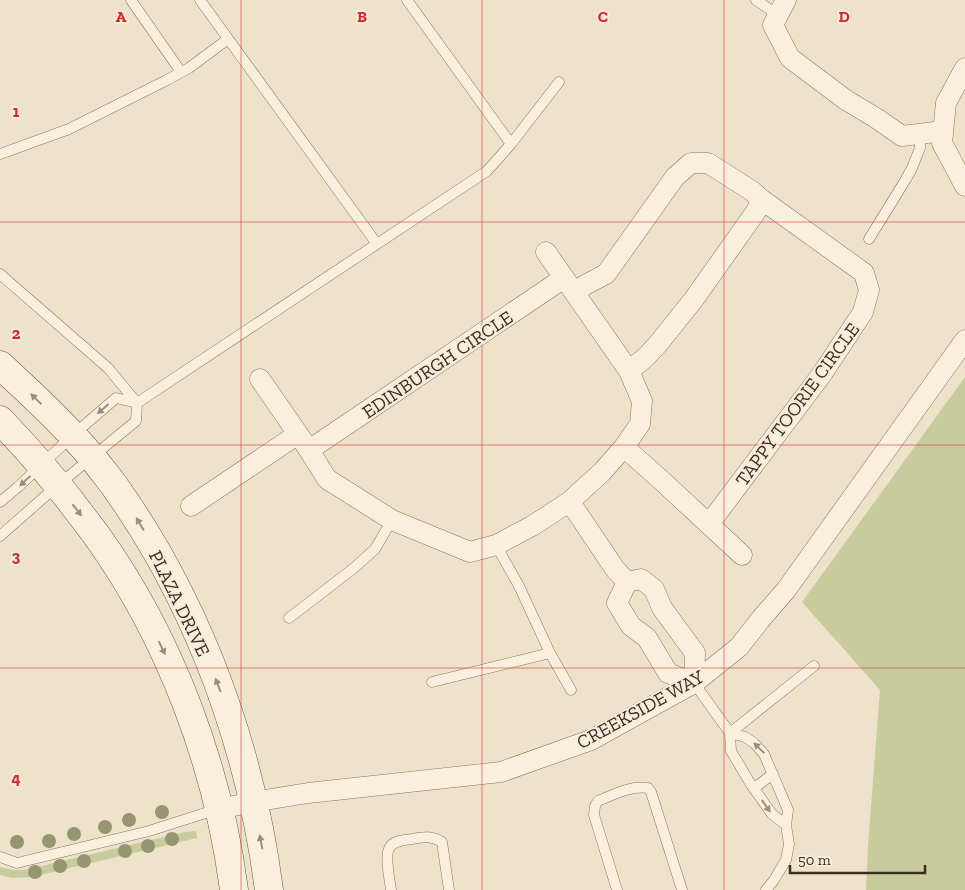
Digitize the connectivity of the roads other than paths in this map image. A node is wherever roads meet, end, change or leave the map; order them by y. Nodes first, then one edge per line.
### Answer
1 (131, 0) edge
2 (200, 0) edge
3 (407, 0) edge
4 (756, 0) edge
5 (782, 7) edge
6 (228, 39) junction
7 (965, 68) edge
8 (181, 72) junction
9 (559, 82) dead end
10 (943, 131) junction
11 (920, 134) junction
12 (511, 144) junction
13 (0, 154) edge
14 (965, 186) edge
15 (761, 199) junction
16 (869, 238) dead end
17 (377, 244) junction
18 (546, 252) dead end
19 (0, 274) edge
20 (570, 285) junction
21 (965, 340) edge
22 (0, 364) edge
23 (629, 370) junction
24 (260, 379) dead end
25 (137, 403) junction
26 (0, 420) edge
27 (73, 435) junction
28 (303, 442) junction
29 (624, 447) junction
30 (93, 458) junction
31 (50, 475) junction
32 (0, 502) edge
33 (569, 502) junction
34 (191, 506) dead end
35 (392, 520) junction
36 (709, 524) junction
37 (0, 536) edge
38 (496, 545) junction
39 (742, 555) dead end
40 (627, 582) junction
41 (289, 618) dead end
42 (550, 652) junction
43 (814, 666) dead end
44 (432, 682) dead end
45 (694, 683) junction
46 (571, 690) dead end
47 (730, 733) junction
48 (773, 774) junction
49 (754, 788) junction
50 (253, 802) junction
51 (219, 809) junction
52 (786, 825) junction
53 (0, 858) edge
54 (234, 890) edge
55 (269, 890) edge
56 (391, 890) edge
57 (448, 890) edge
58 (617, 890) edge
59 (682, 890) edge
60 (766, 890) edge

1 - 8 lane
2 - 6 lane
3 - 12 lane
4 - 5 lane
5 - 11 street
6 - 8 lane
6 - 17 lane
7 - 10 street
8 - 13 lane
9 - 12 lane
10 - 11 street
10 - 14 street
11 - 16 lane
12 - 17 lane
15 - 20 street, TAPPY TOORIE CIRCLE
15 - 23 street
15 - 36 street, TAPPY TOORIE CIRCLE
17 - 25 lane
18 - 20 street
19 - 25 lane
20 - 23 street
20 - 28 street, EDINBURGH CIRCLE
21 - 45 street, CREEKSIDE WAY
27 -> 22 street, PLAZA DRIVE
23 - 29 street
24 - 28 street
25 -> 27 lane
25 - 30 lane
26 - 31 street, PLAZA DRIVE
27 - 30 street, PLAZA DRIVE
27 - 31 lane
28 - 34 street, EDINBURGH CIRCLE
28 - 35 street
29 - 33 street
29 - 36 street
30 - 31 lane
50 -> 30 street, PLAZA DRIVE
31 -> 32 lane
31 - 37 lane
31 -> 51 street, PLAZA DRIVE
33 - 38 street
33 - 40 street
35 - 38 street
35 - 41 lane
36 - 39 street
38 - 42 lane
40 - 45 street
40 - 45 street
42 - 44 lane
42 - 46 lane
43 - 47 lane
45 - 47 lane
45 - 50 street, CREEKSIDE WAY
48 -> 47 lane
47 - 49 lane
48 - 49 lane
48 - 52 lane
49 -> 52 lane
50 - 51 street, CREEKSIDE WAY
55 -> 50 street, PLAZA DRIVE
51 - 53 lane
51 - 54 street, PLAZA DRIVE
52 - 60 lane
56 - 57 lane
58 - 59 lane

